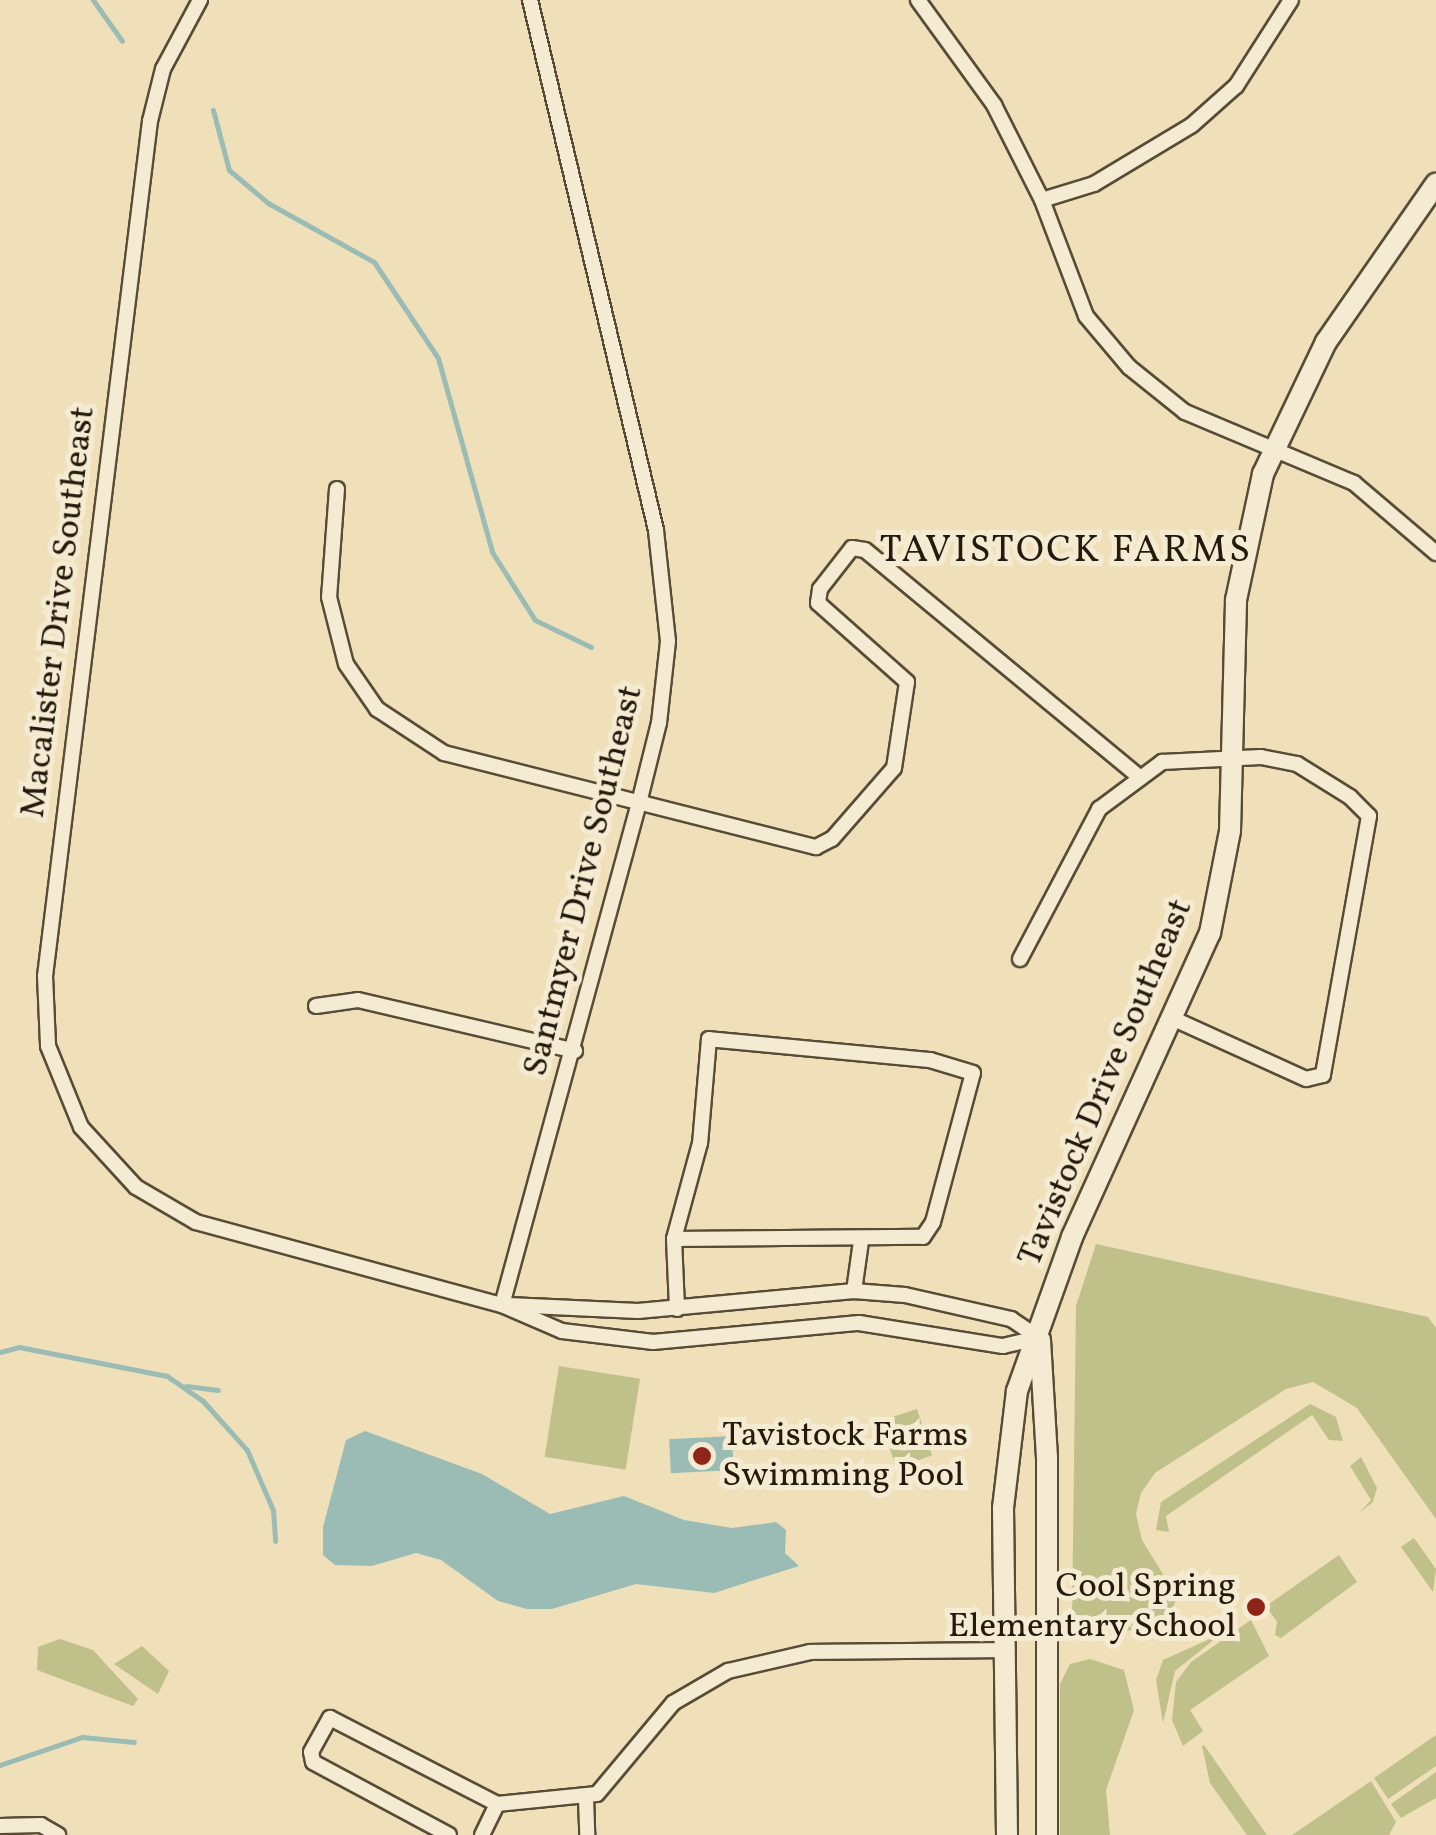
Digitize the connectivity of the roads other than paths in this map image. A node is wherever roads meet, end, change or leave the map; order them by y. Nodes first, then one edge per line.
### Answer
1 (200, 0) edge
2 (530, 0) edge
3 (918, 0) edge
4 (1290, 0) edge
5 (1436, 184) edge
6 (1042, 200) junction
7 (1274, 446) junction
8 (338, 489) dead end
9 (1436, 553) edge
10 (1232, 757) junction
11 (1138, 776) junction
12 (640, 799) junction
13 (1020, 959) dead end
14 (316, 1006) dead end
15 (1174, 1019) junction
16 (574, 1051) junction
17 (674, 1239) junction
18 (861, 1241) junction
19 (854, 1291) junction
20 (502, 1305) junction
21 (677, 1309) junction
22 (1040, 1338) junction
23 (1004, 1650) junction
24 (586, 1798) junction
25 (497, 1804) junction
26 (0, 1826) edge
27 (58, 1835) edge
28 (448, 1835) edge
29 (482, 1835) edge
30 (588, 1835) edge
31 (1007, 1835) edge
32 (1047, 1835) edge

1 - 20 street, Macalister Drive Southeast
2 - 12 street, Santmyer Drive Southeast
3 - 6 street
4 - 6 street
5 - 7 street, Tavistock Drive Southeast
6 - 7 street
7 - 9 street
7 - 10 street, Tavistock Drive Southeast
8 - 12 street
10 - 11 street
10 - 15 street, Tavistock Drive Southeast
10 - 15 street
11 - 12 street
11 - 13 street
12 - 16 street, Santmyer Drive Southeast
14 - 16 street
15 - 22 street, Tavistock Drive Southeast
16 - 20 street, Santmyer Drive Southeast
17 - 18 street
17 - 18 street
17 - 21 street
18 - 19 street
19 - 21 street, Macalister Drive Southeast
19 - 22 street, Macalister Drive Southeast
20 - 21 street, Macalister Drive Southeast
20 - 22 street, Macalister Drive Southeast
22 - 23 street, Tavistock Drive Southeast
22 - 32 street, Tavistock Drive Southeast
23 - 24 street
23 - 31 street, Tavistock Drive Southeast
24 - 25 street
24 - 30 street
25 - 28 street
25 - 29 street
26 - 27 street

